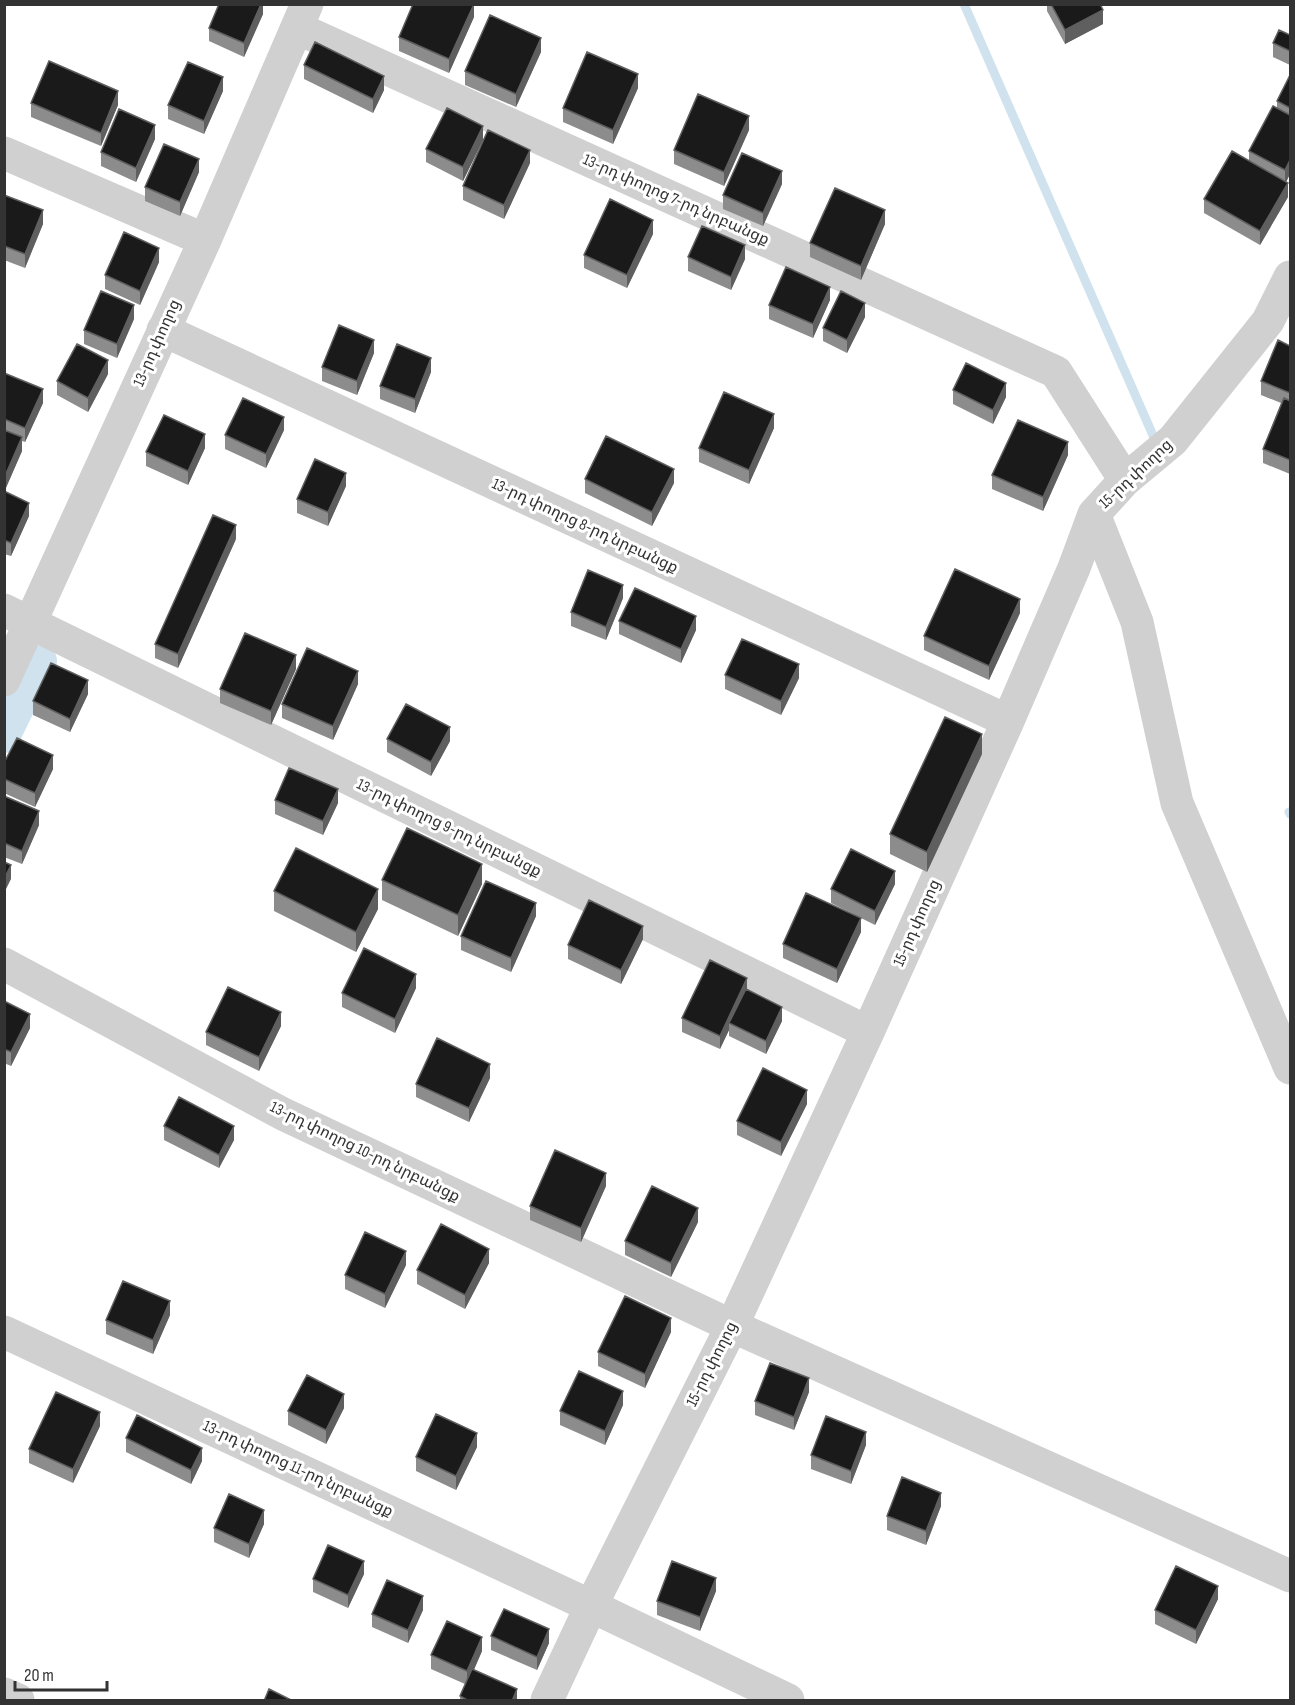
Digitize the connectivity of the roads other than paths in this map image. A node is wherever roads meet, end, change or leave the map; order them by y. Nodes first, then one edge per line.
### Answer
1 (302, 16) edge
2 (4, 153) edge
3 (205, 240) junction
4 (1290, 277) edge
5 (1279, 326) edge
6 (163, 330) junction
7 (1125, 480) junction
8 (1094, 514) junction
9 (18, 617) edge
10 (4, 680) edge
11 (1008, 721) junction
12 (4, 964) edge
13 (868, 1032) junction
14 (1290, 1068) edge
15 (732, 1326) junction
16 (4, 1332) edge
17 (1290, 1576) edge
18 (591, 1606) junction
19 (4, 1694) edge
20 (18, 1701) edge
21 (547, 1701) edge
22 (788, 1701) edge

1 - 3 street, 13-րդ փողոց
1 - 7 street, 13-րդ փողոց 7-րդ նրբանցք
2 - 3 street
3 - 6 street, 13-րդ փողոց
4 - 5 street, 15-րդ փողոց
5 - 7 street, 15-րդ փողոց
6 - 9 street, 13-րդ փողոց
6 - 11 street, 13-րդ փողոց 8-րդ նրբանցք
7 - 8 street, 15-րդ փողոց
8 - 11 street, 15-րդ փողոց
8 - 14 street
9 - 10 street, 13-րդ փողոց
9 - 13 street, 13-րդ փողոց 9-րդ նրբանցք
11 - 13 street, 15-րդ փողոց
12 - 15 street, 13-րդ փողոց 10-րդ նրբանցք
13 - 15 street, 15-րդ փողոց
15 - 17 street, 13-րդ փողոց 10-րդ նրբանցք
15 - 18 street, 15-րդ փողոց
16 - 18 street, 13-րդ փողոց 11-րդ նրբանցք
18 - 21 street, 15-րդ փողոց
18 - 22 street, 13-րդ փողոց 11-րդ նրբանցք
19 - 20 street

